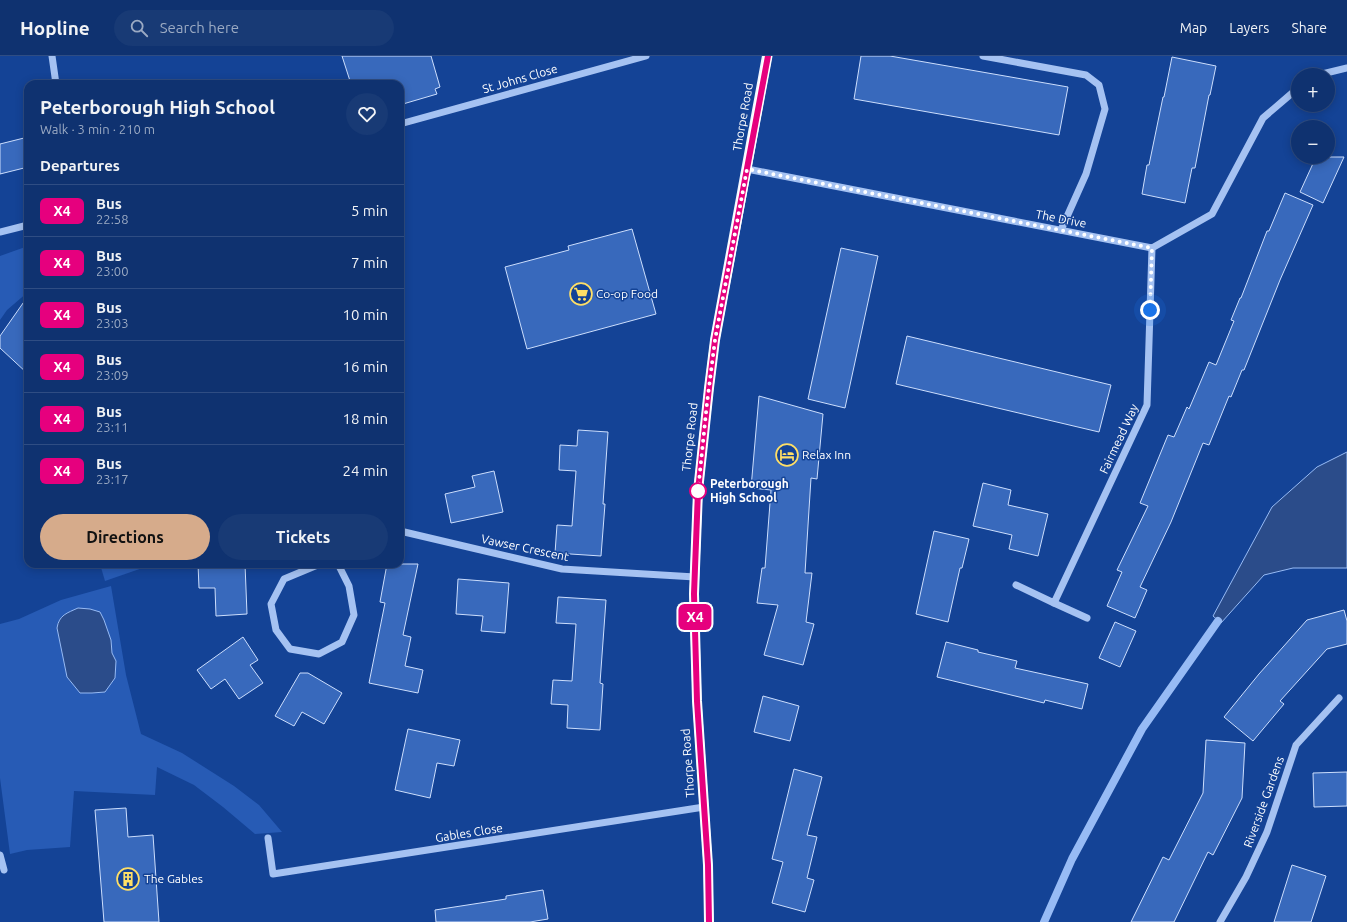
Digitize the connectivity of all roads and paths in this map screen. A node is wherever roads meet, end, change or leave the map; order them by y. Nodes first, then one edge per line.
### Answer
1 (52, 56) edge
2 (646, 56) edge
3 (768, 56) edge
4 (983, 56) edge
5 (1347, 68) edge
6 (1335, 71) edge
7 (55, 80) edge
8 (1291, 94) edge
9 (404, 123) edge
10 (747, 169) junction
11 (24, 225) edge
12 (1061, 230) junction
13 (0, 232) edge
14 (1152, 248) junction
15 (404, 532) edge
16 (310, 568) edge
17 (340, 568) edge
18 (695, 577) junction
19 (1016, 585) dead end
20 (1054, 603) junction
21 (1087, 618) dead end
22 (1339, 698) dead end
23 (704, 807) junction
24 (268, 838) dead end
25 (0, 855) edge
26 (4, 870) dead end
27 (709, 922) edge
28 (1220, 922) edge

1 - 7 street
2 - 9 street, St Johns Close
3 - 10 main road, Thorpe Road
4 - 12 street
5 - 6 street
8 - 14 street
10 - 12 street, The Drive
10 - 18 main road, Thorpe Road
11 - 13 street
12 - 14 street, The Drive
14 - 20 street, Fairmead Way
15 - 18 street, Vawser Crescent
16 - 17 street
18 - 23 main road, Thorpe Road
19 - 20 street
20 - 21 street
22 - 28 street, Riverside Gardens
23 - 24 street, Gables Close
23 - 27 main road, Thorpe Road
25 - 26 street

